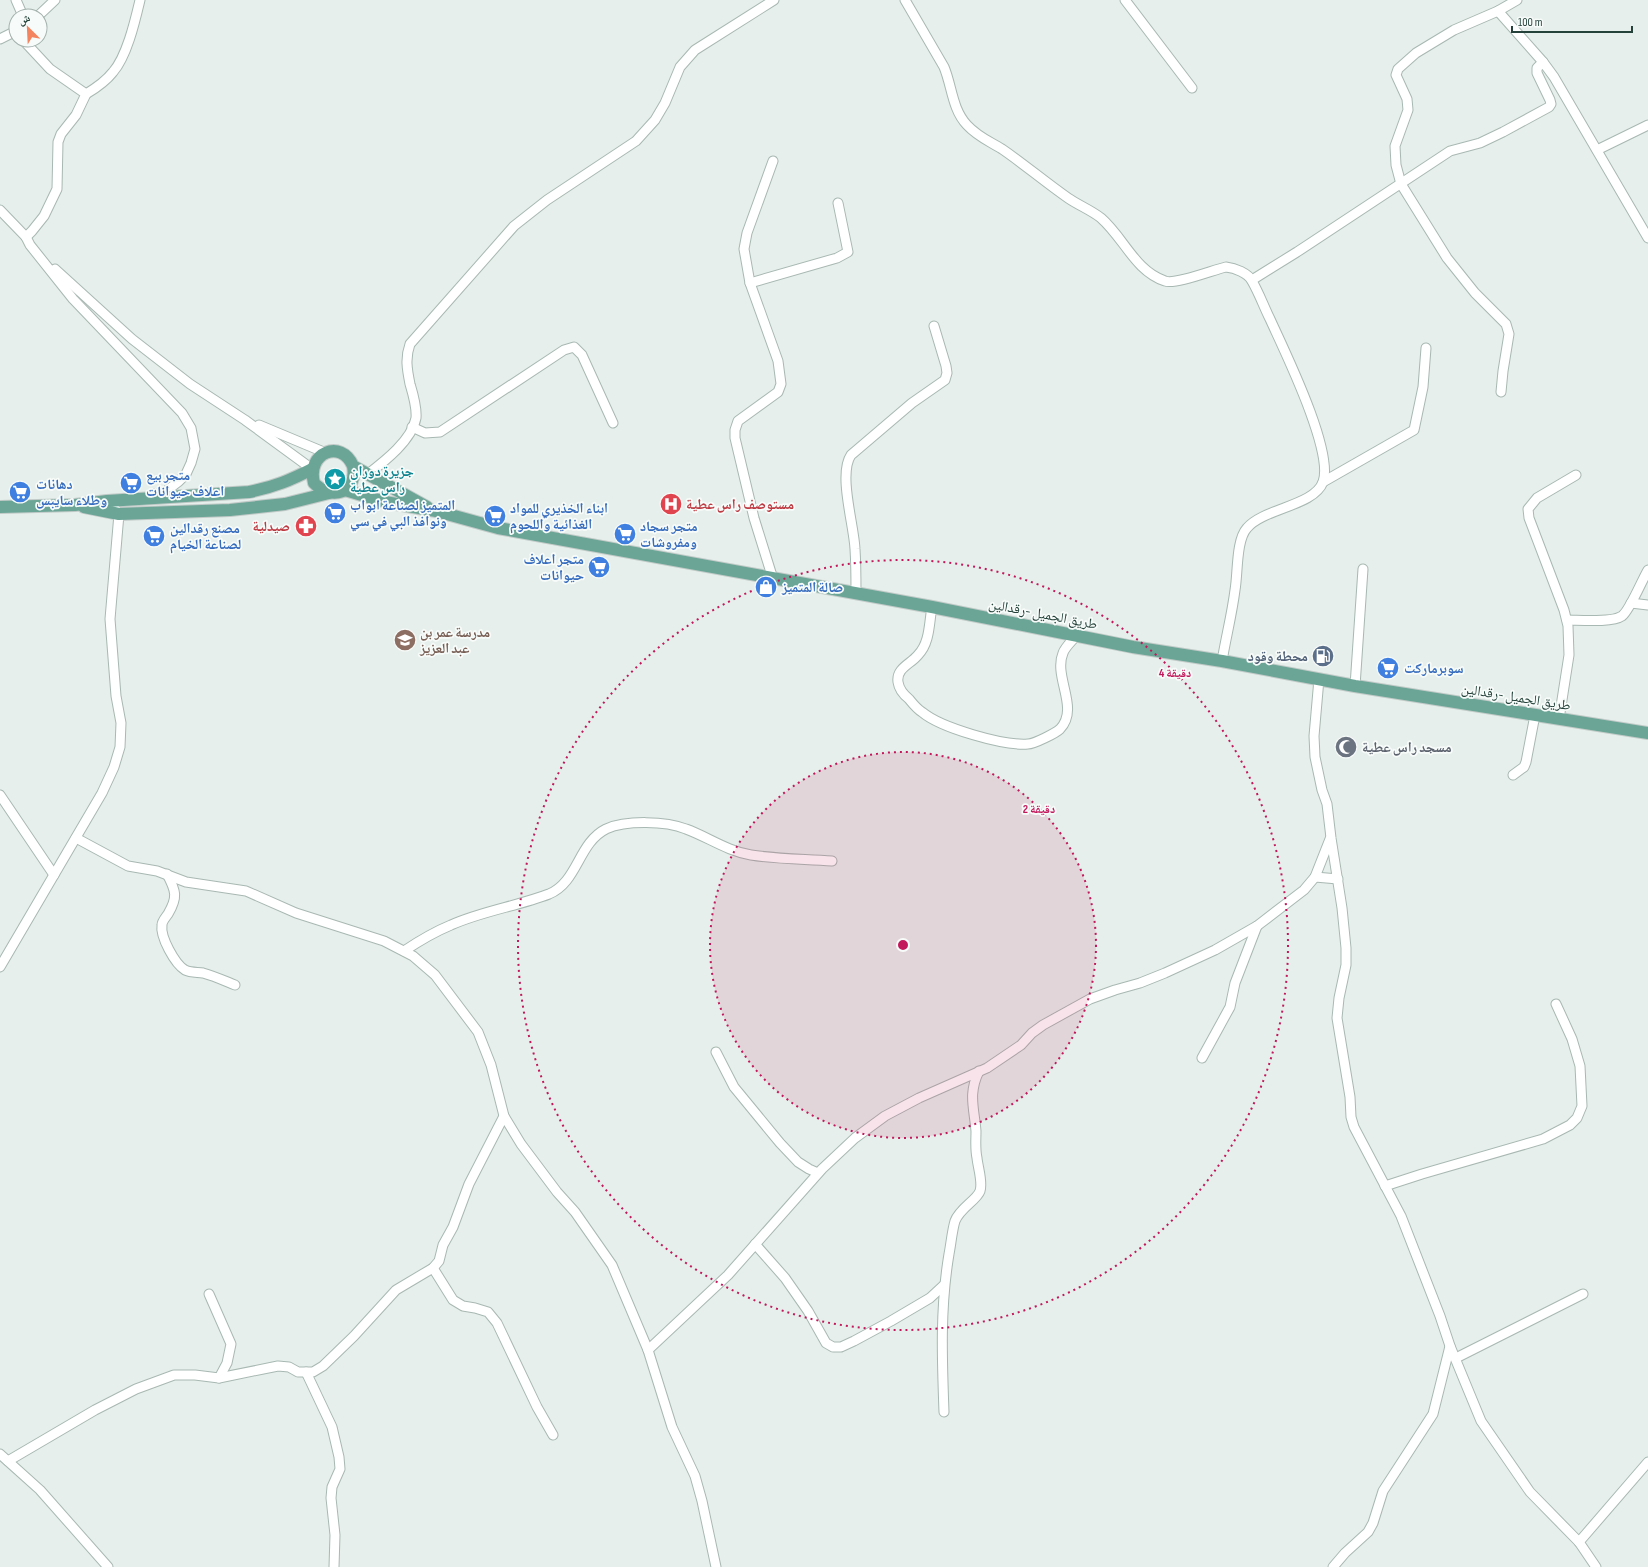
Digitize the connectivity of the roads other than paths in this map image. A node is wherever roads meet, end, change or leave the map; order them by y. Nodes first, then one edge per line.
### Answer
1 (56, 0) edge
2 (140, 0) edge
3 (774, 0) edge
4 (906, 0) edge
5 (1125, 0) edge
6 (1517, 0) edge
7 (47, 8) edge
8 (1498, 11) junction
9 (30, 48) edge
10 (1543, 62) junction
11 (1192, 88) dead end
12 (86, 94) junction
13 (1648, 125) edge
14 (1597, 150) junction
15 (773, 161) dead end
16 (1401, 184) junction
17 (838, 204) dead end
18 (0, 210) edge
19 (1648, 238) edge
20 (28, 241) junction
21 (1252, 280) junction
22 (750, 284) junction
23 (934, 326) dead end
24 (1426, 348) dead end
25 (1501, 392) dead end
26 (245, 420) junction
27 (613, 423) dead end
28 (412, 427) junction
29 (326, 453) junction
30 (354, 466) junction
31 (312, 469) junction
32 (368, 474) junction
33 (1576, 475) dead end
34 (1323, 482) junction
35 (345, 490) junction
36 (329, 493) junction
37 (107, 500) junction
38 (119, 500) junction
39 (75, 505) junction
40 (0, 507) edge
41 (436, 511) junction
42 (119, 514) junction
43 (1363, 569) dead end
44 (1648, 570) edge
45 (773, 579) junction
46 (856, 593) junction
47 (1631, 603) junction
48 (1648, 606) edge
49 (932, 607) junction
50 (1567, 620) junction
51 (1076, 636) junction
52 (1222, 661) junction
53 (1319, 679) junction
54 (1355, 686) junction
55 (1535, 715) junction
56 (1559, 719) junction
57 (1648, 734) edge
58 (1513, 775) dead end
59 (0, 795) edge
60 (76, 838) junction
61 (1331, 838) junction
62 (832, 861) dead end
63 (167, 874) junction
64 (54, 875) junction
65 (1316, 877) junction
66 (1338, 879) junction
67 (1257, 926) junction
68 (404, 951) junction
69 (0, 967) edge
70 (235, 985) dead end
71 (1556, 1004) dead end
72 (716, 1052) dead end
73 (1202, 1058) dead end
74 (979, 1071) junction
75 (504, 1116) junction
76 (818, 1173) junction
77 (1385, 1186) junction
78 (755, 1244) junction
79 (433, 1268) junction
80 (944, 1285) junction
81 (209, 1294) dead end
82 (1583, 1294) dead end
83 (1450, 1346) junction
84 (648, 1350) junction
85 (1456, 1358) junction
86 (306, 1372) junction
87 (219, 1378) junction
88 (944, 1412) dead end
89 (553, 1435) dead end
90 (0, 1454) edge
91 (8, 1461) junction
92 (1648, 1462) edge
93 (1579, 1542) junction
94 (108, 1567) edge
95 (334, 1567) edge
96 (716, 1567) edge
97 (1332, 1567) edge
98 (1596, 1567) edge

1 - 7 street
2 - 12 street
3 - 28 street
4 - 21 street
5 - 11 street
6 - 8 street
8 - 10 street
8 - 16 street
9 - 12 street
10 - 14 street
10 - 16 street
12 - 20 street
13 - 14 street
14 - 19 street
15 - 22 street
16 - 21 street
16 - 25 street
17 - 22 street
18 - 20 street
20 - 26 street
20 - 38 street
21 - 34 street
22 - 45 street
23 - 46 street
24 - 34 street
26 - 29 street
26 - 31 street
27 - 28 street
28 - 32 street
29 - 30 main road
29 - 31 main road
30 - 32 main road
30 - 35 main road
31 - 36 main road
31 - 38 main road
32 - 41 main road
33 - 50 street
34 - 52 street
35 - 36 main road
35 - 41 main road
36 - 42 main road
37 - 38 main road
37 - 39 main road
37 - 42 street
39 - 40 main road
39 - 42 main road
41 - 45 main road, طريق الجميل -رقدالين
42 - 60 street
43 - 54 street
44 - 47 street
45 - 46 main road, طريق الجميل -رقدالين
46 - 49 main road, طريق الجميل -رقدالين
47 - 48 street
47 - 50 street
49 - 51 main road, طريق الجميل -رقدالين
49 - 51 street
50 - 56 street
51 - 52 main road, طريق الجميل -رقدالين
52 - 53 main road, طريق الجميل -رقدالين
53 - 54 main road, طريق الجميل -رقدالين
53 - 61 street
54 - 55 main road, طريق الجميل -رقدالين
55 - 56 main road, طريق الجميل -رقدالين
55 - 58 street
56 - 57 main road, طريق الجميل -رقدالين
59 - 64 street
60 - 63 street
60 - 64 street
61 - 65 street
61 - 66 street
62 - 68 street
63 - 68 street
63 - 70 street
64 - 69 street
65 - 66 street
65 - 67 street
66 - 77 street
67 - 73 street
67 - 74 street
68 - 75 street
71 - 77 street
72 - 76 street
74 - 76 street
74 - 80 street
75 - 79 street
75 - 84 street
76 - 78 street
77 - 83 street
78 - 80 street
78 - 84 street
79 - 86 street
79 - 89 street
80 - 88 street
81 - 87 street
82 - 85 street
83 - 85 street
83 - 97 street
84 - 96 street
85 - 93 street
86 - 87 street
86 - 95 street
87 - 91 street
90 - 91 street
91 - 94 street
92 - 93 street
93 - 98 street

